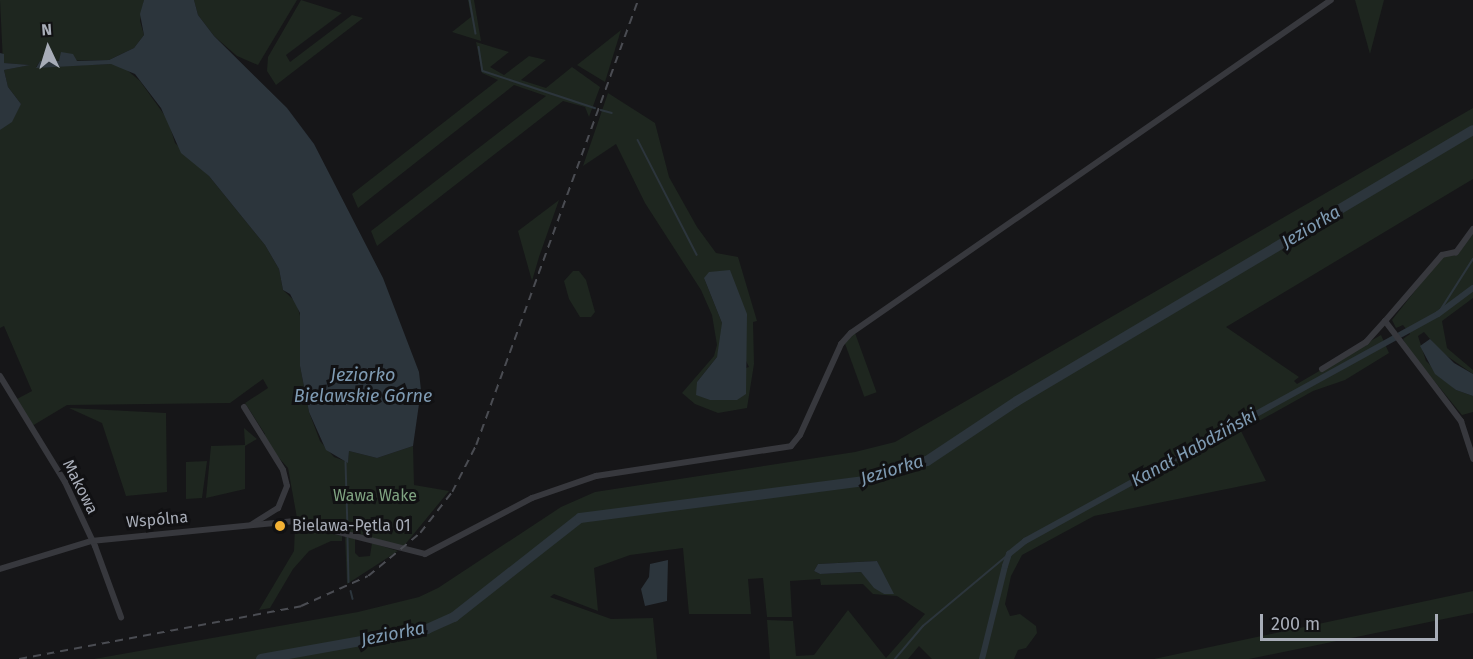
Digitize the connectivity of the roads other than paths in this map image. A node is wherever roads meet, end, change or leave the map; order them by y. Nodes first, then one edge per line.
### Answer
1 (1331, 0) edge
2 (1473, 229) edge
3 (1385, 321) junction
4 (1322, 369) dead end
5 (0, 376) edge
6 (244, 407) dead end
7 (1473, 459) edge
8 (249, 526) junction
9 (91, 541) junction
10 (0, 569) edge
11 (121, 617) dead end

1 - 8 street, Wspólna
2 - 3 street
3 - 4 street
3 - 7 street
5 - 9 street, Makowa
6 - 8 street, Wspólna
8 - 9 street, Wspólna
9 - 10 street, Wspólna
9 - 11 street, Makowa

